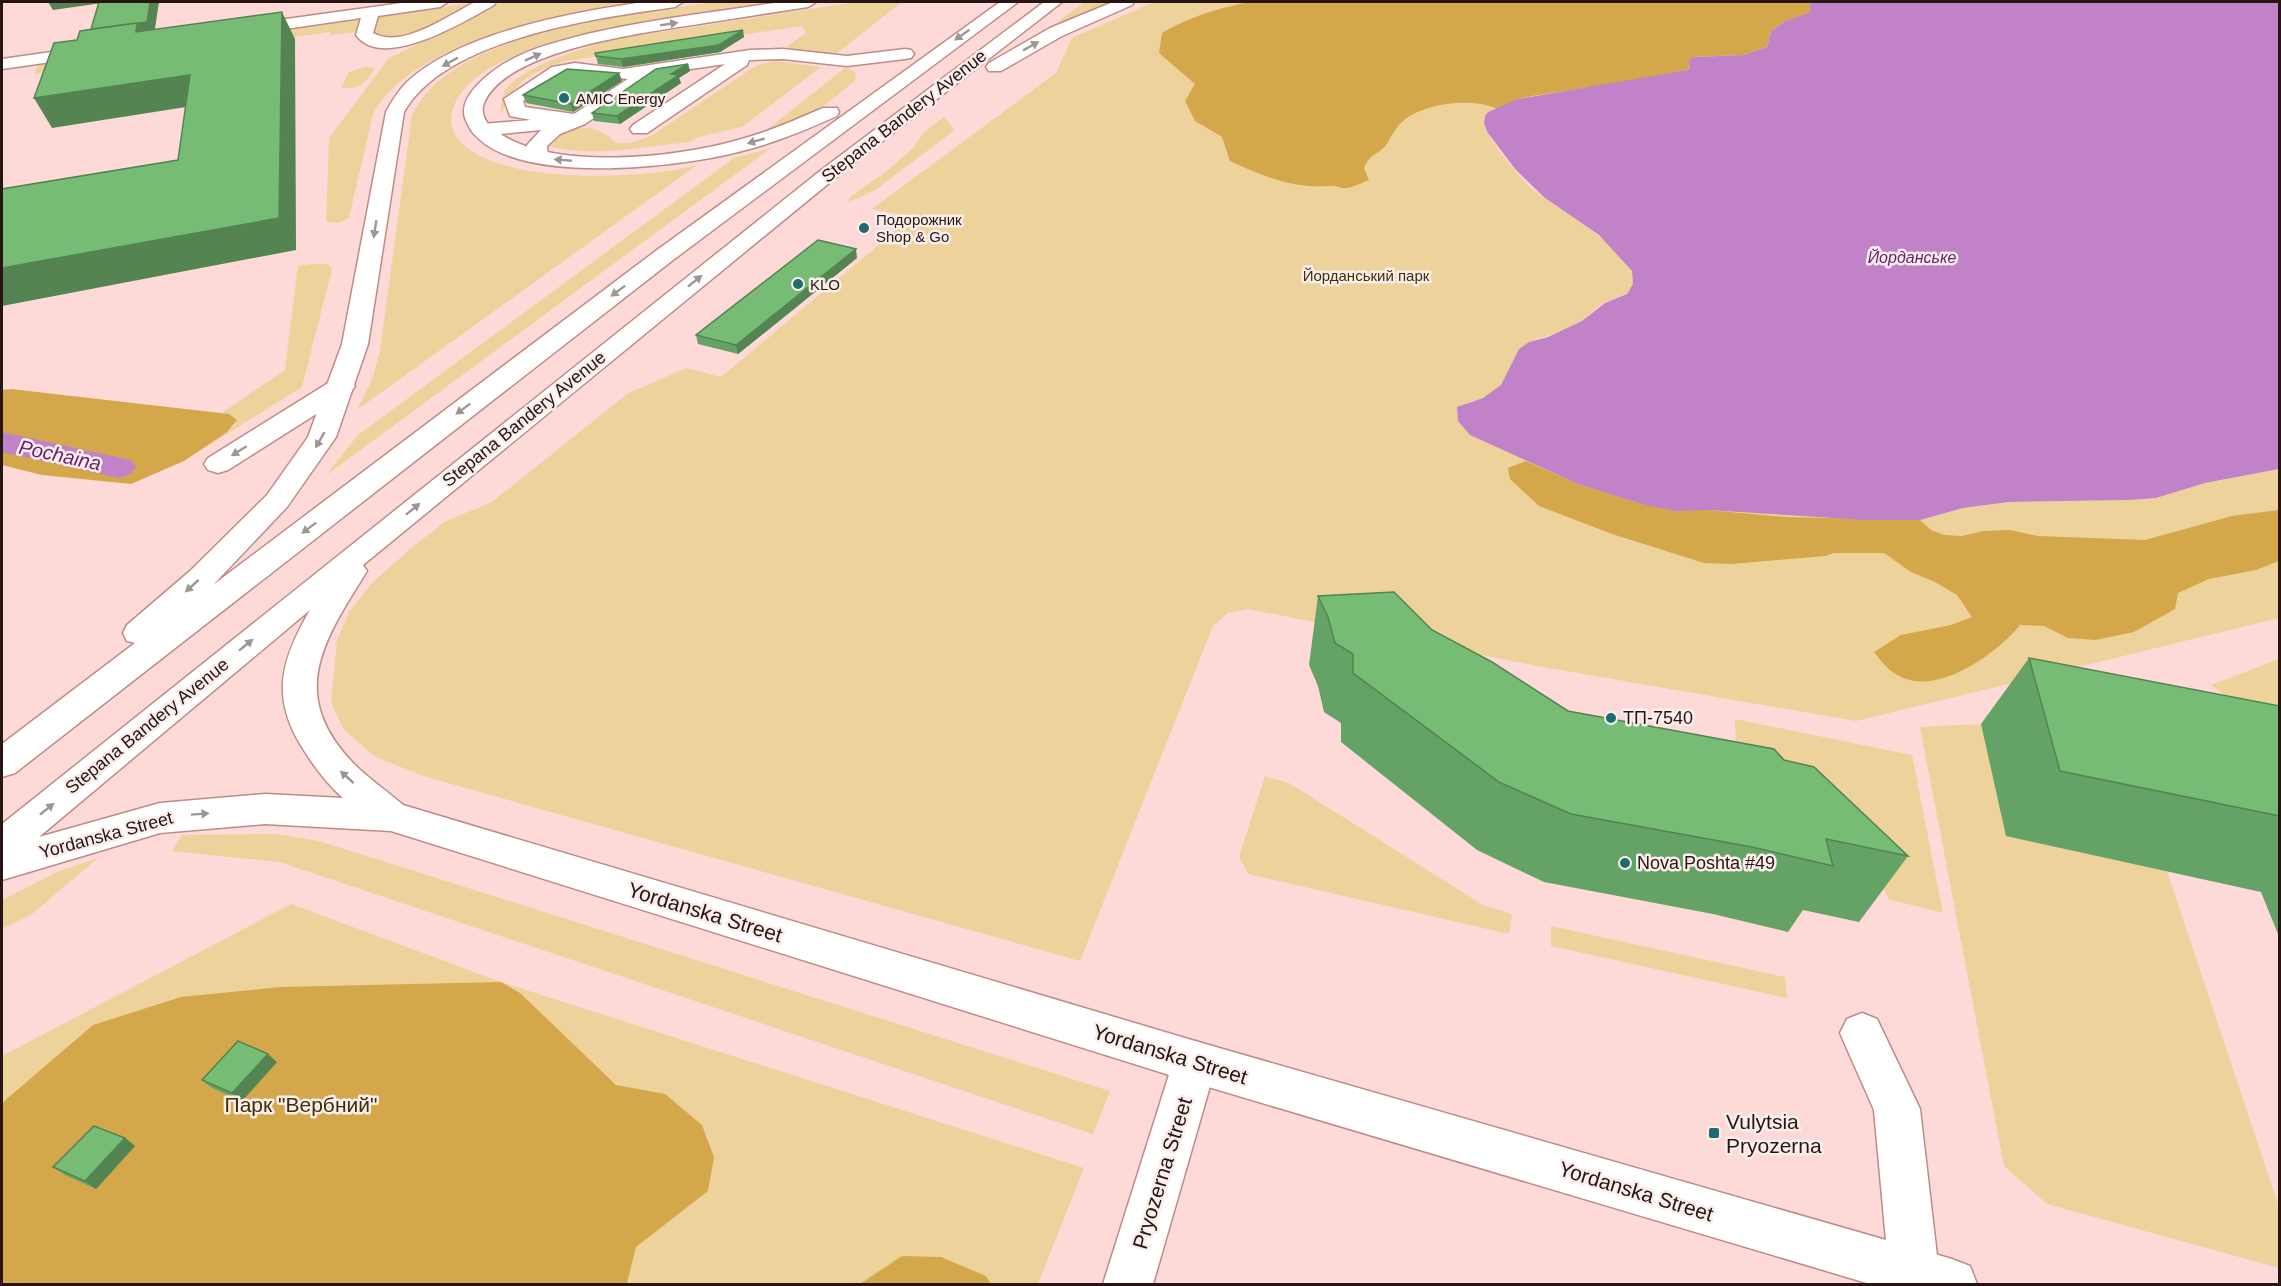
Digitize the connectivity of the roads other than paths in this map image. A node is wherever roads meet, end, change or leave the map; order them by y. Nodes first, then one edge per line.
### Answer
1 (440, 2) edge
2 (488, 2) edge
3 (675, 2) edge
4 (808, 2) edge
5 (1010, 2) edge
6 (1053, 2) edge
7 (1126, 2) edge
8 (371, 11) junction
9 (231, 32) edge
10 (920, 43) dead end
11 (116, 48) edge
12 (905, 54) junction
13 (750, 55) junction
14 (847, 61) junction
15 (2, 64) edge
16 (654, 70) junction
17 (856, 92) dead end
18 (830, 112) junction
19 (578, 120) junction
20 (888, 126) junction
21 (640, 129) dead end
22 (481, 130) junction
23 (538, 158) junction
24 (664, 255) junction
25 (342, 386) junction
26 (218, 464) dead end
27 (367, 546) junction
28 (2, 749) edge
29 (2, 763) edge
30 (391, 816) junction
31 (2, 846) edge
32 (2, 864) edge
33 (1862, 1033) dead end
34 (1195, 1062) junction
35 (1933, 1279) edge
36 (1128, 1284) edge

1 - 8 main road
2 - 8 main road
3 -> 25 main road
22 -> 4 main road
5 -> 24 main road, Stepana Bandery Avenue
6 - 20 main road, Stepana Bandery Avenue
20 -> 7 main road
8 - 9 main road
10 - 12 main road
11 - 15 main road
12 - 14 main road
12 - 14 main road
13 - 14 main road
13 - 16 main road
13 - 21 main road
16 - 19 main road
16 - 19 main road
17 - 18 main road
18 -> 23 main road
18 - 24 main road
19 - 22 main road
19 - 23 main road
27 -> 20 main road, Stepana Bandery Avenue
22 - 23 main road
24 -> 29 main road, Stepana Bandery Avenue
25 -> 26 main road
25 -> 28 main road
30 -> 27 main road, Yordanska Street
31 -> 27 main road, Stepana Bandery Avenue
32 -> 30 main road, Yordanska Street
30 - 34 main road, Yordanska Street
33 - 35 main road
34 - 35 main road, Yordanska Street
34 - 36 main road, Pryozerna Street

